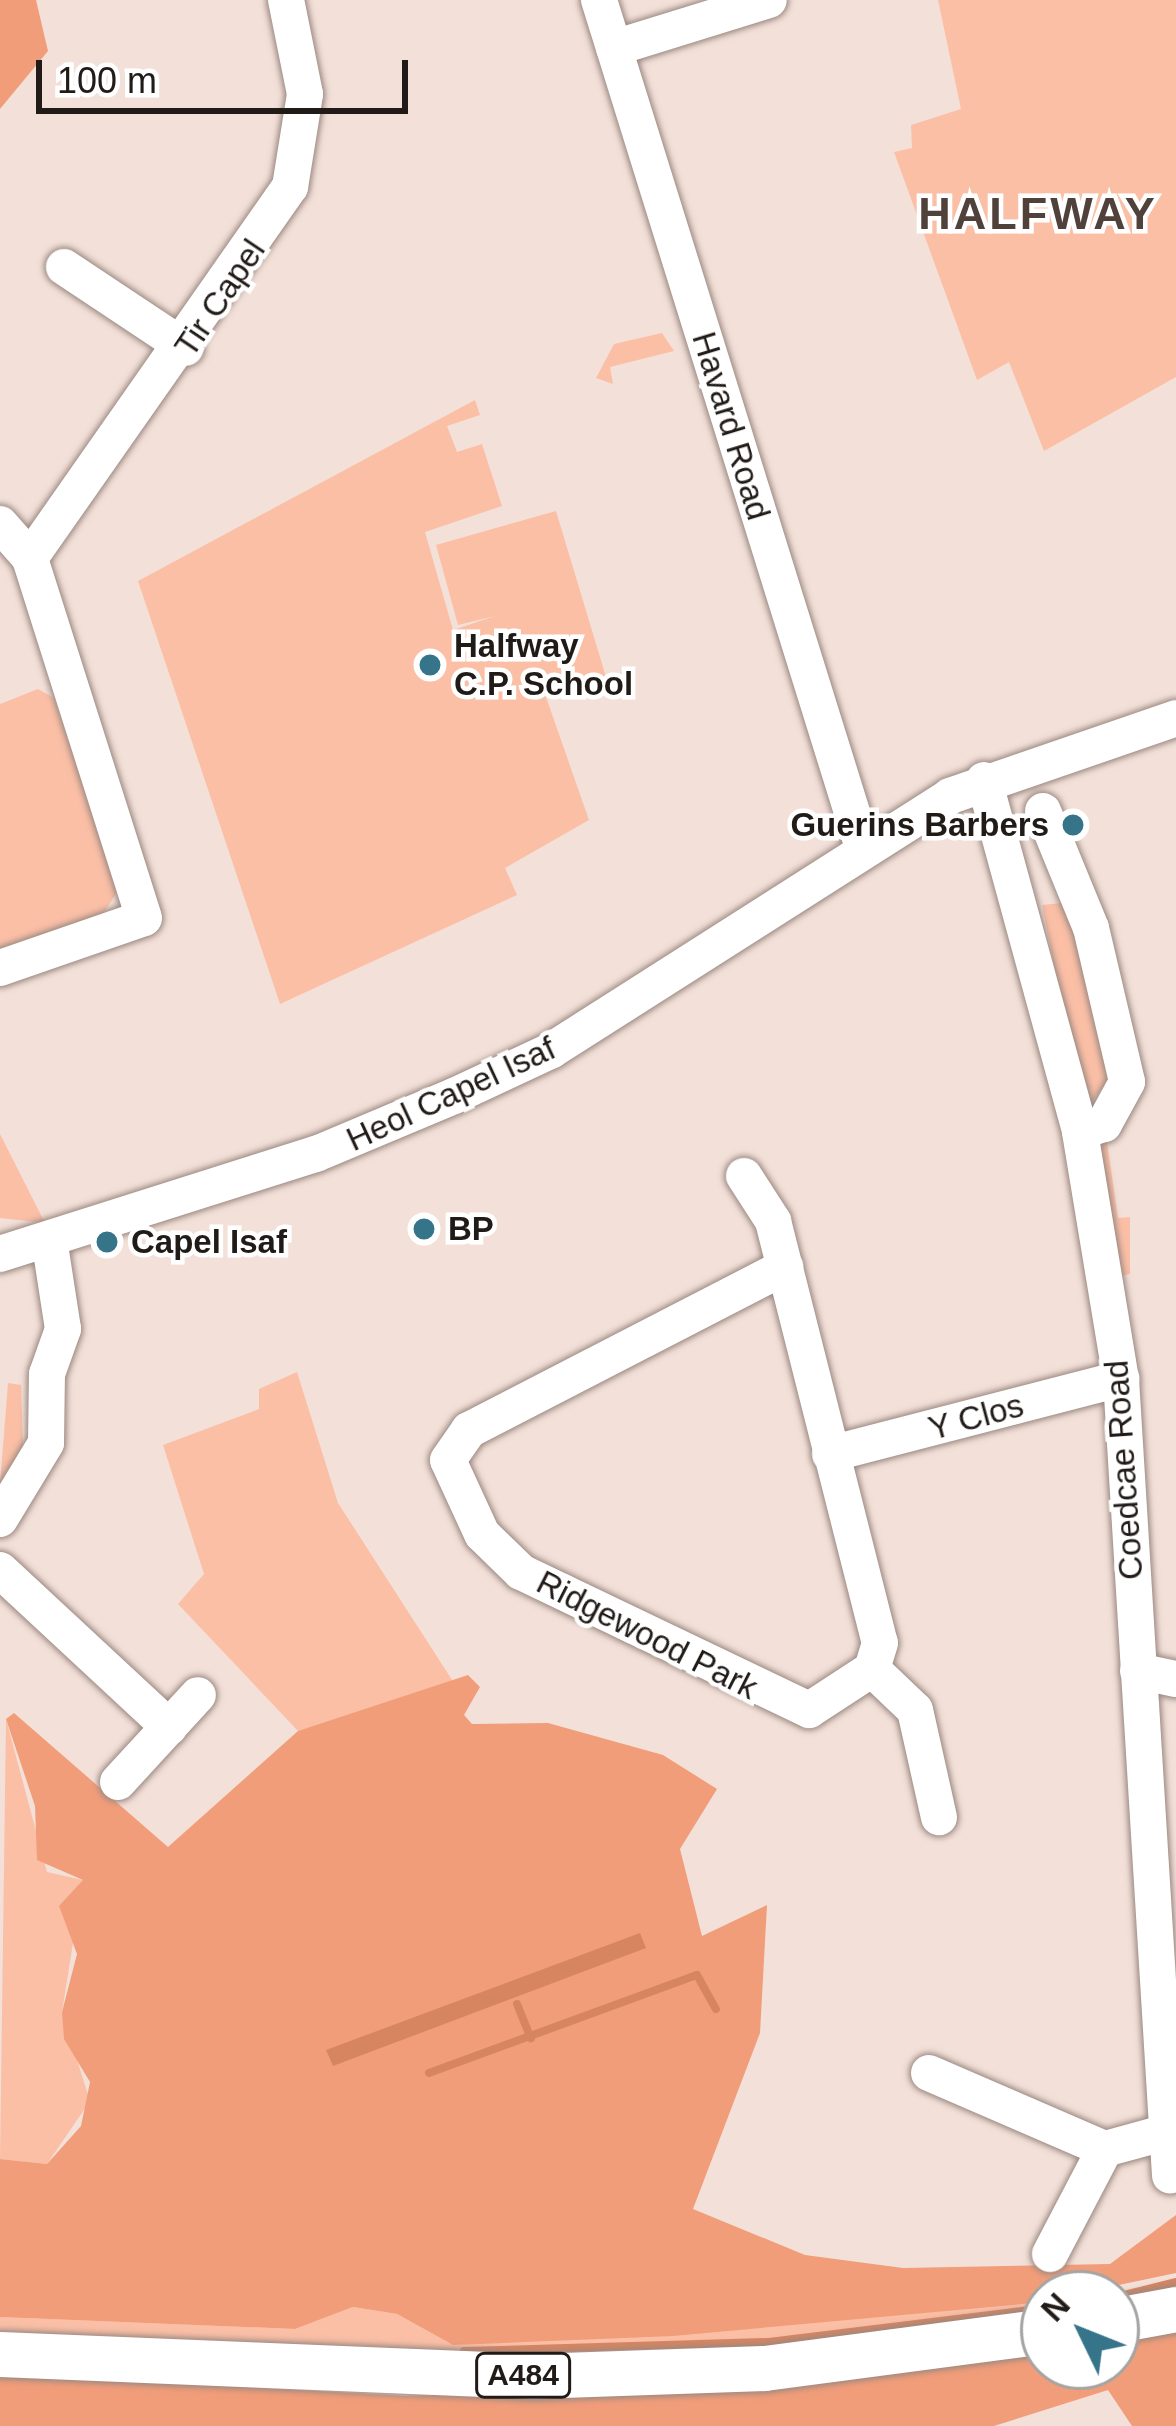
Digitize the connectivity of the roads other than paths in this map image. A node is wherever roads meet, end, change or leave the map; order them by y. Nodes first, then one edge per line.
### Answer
1 (286, 0) edge
2 (599, 0) edge
3 (769, 0) edge
4 (614, 48) junction
5 (64, 267) dead end
6 (186, 348) junction
7 (0, 524) edge
8 (30, 558) junction
9 (1176, 718) edge
10 (984, 780) junction
11 (1043, 812) dead end
12 (864, 851) junction
13 (0, 968) edge
14 (1079, 1132) junction
15 (744, 1176) dead end
16 (50, 1239) junction
17 (0, 1254) edge
18 (785, 1268) junction
19 (1121, 1379) junction
20 (830, 1454) junction
21 (0, 1519) edge
22 (0, 1570) edge
23 (872, 1670) junction
24 (1138, 1672) junction
25 (1176, 1679) edge
26 (198, 1696) dead end
27 (169, 1727) junction
28 (118, 1782) dead end
29 (923, 1801) dead end
30 (929, 2073) dead end
31 (1167, 2132) junction
32 (1105, 2150) junction
33 (1170, 2175) dead end
34 (1051, 2254) dead end
35 (1176, 2309) edge
36 (1140, 2316) edge
37 (1020, 2334) edge
38 (0, 2354) edge

1 - 6 street, Tir Capel
2 - 4 street, Havard Road
3 - 4 street
4 - 12 street, Havard Road
5 - 6 street
6 - 8 street, Tir Capel
7 - 8 street
8 - 13 street
9 - 10 street, Heol Capel Isaf
10 - 12 street, Heol Capel Isaf
10 - 14 street, Coedcae Road
11 - 14 street
12 - 16 street, Heol Capel Isaf
14 - 19 street, Coedcae Road
15 - 18 street
16 - 17 street, Heol Capel Isaf
16 - 21 street
18 - 20 street
18 - 23 street, Ridgewood Park
19 - 20 street, Y Clos
19 - 24 street, Coedcae Road
20 - 23 street
22 - 27 street
23 - 29 street
24 - 25 street
24 - 31 street, Coedcae Road
26 - 27 street
27 - 28 street
30 - 32 street
31 - 32 street
31 - 33 street, Coedcae Road
32 - 34 street
35 - 36 main road
37 - 38 main road, A484

